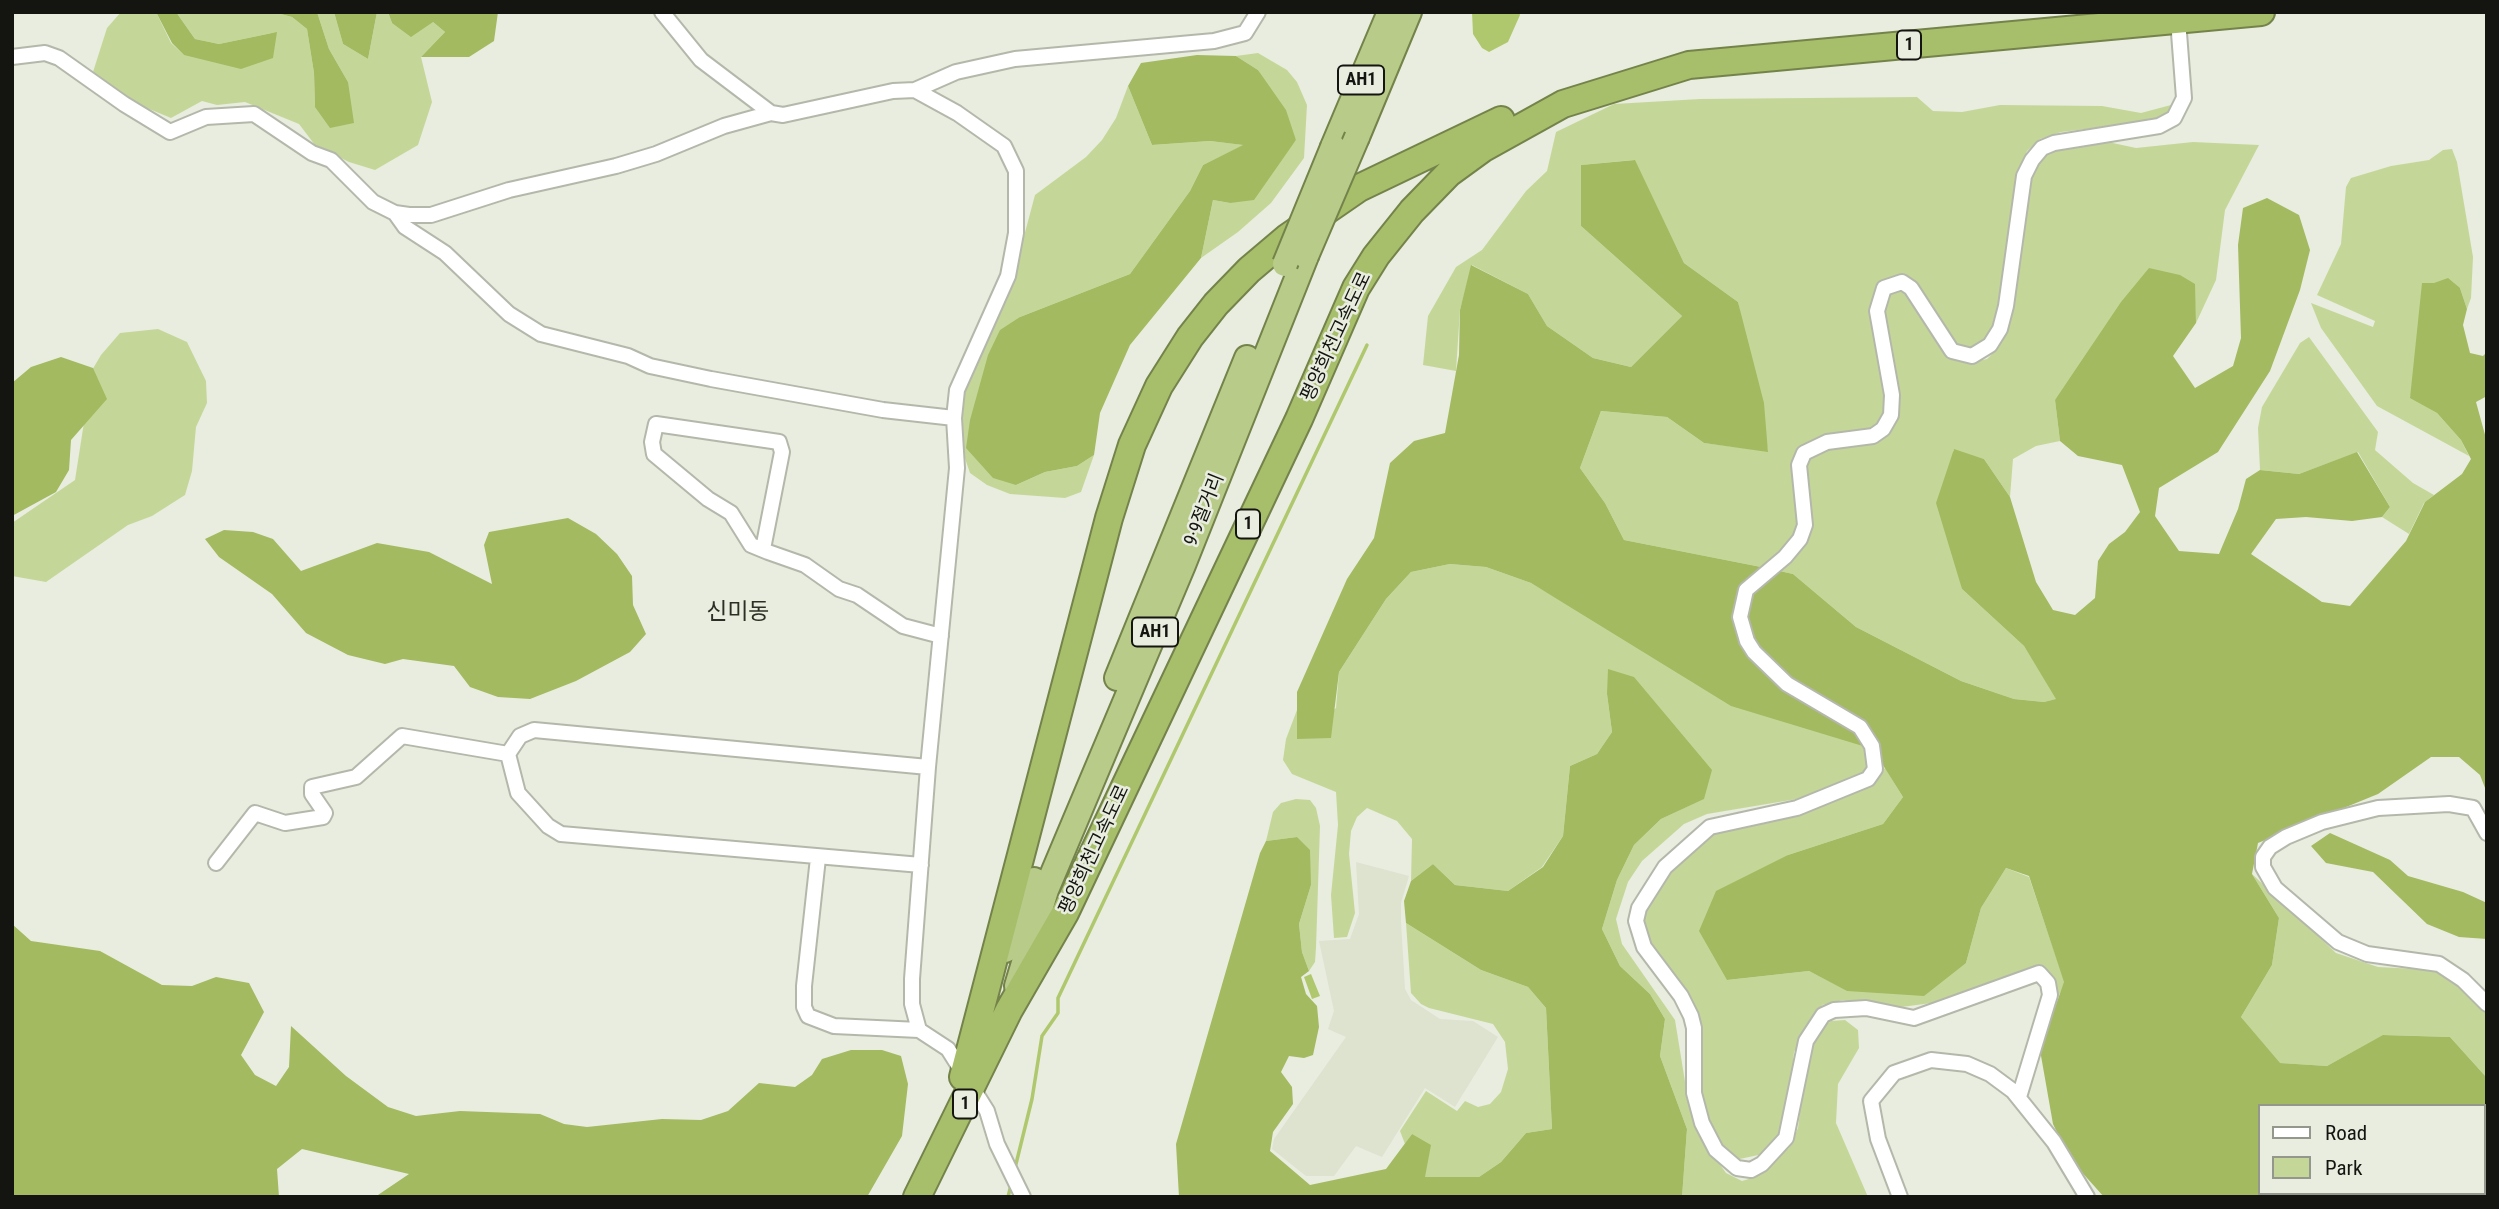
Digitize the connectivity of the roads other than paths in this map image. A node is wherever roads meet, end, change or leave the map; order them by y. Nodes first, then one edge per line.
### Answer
1 (662, 12) edge
2 (1258, 12) edge
3 (1390, 12) edge
4 (1409, 12) edge
5 (2123, 12) edge
6 (2261, 12) edge
7 (2073, 15) edge
8 (2178, 20) junction
9 (12, 57) edge
10 (915, 90) junction
11 (771, 113) junction
12 (396, 213) junction
13 (1296, 260) junction
14 (954, 418) junction
15 (763, 550) junction
16 (941, 636) junction
17 (508, 754) junction
18 (928, 768) junction
19 (2487, 833) edge
20 (818, 858) junction
21 (216, 863) dead end
22 (921, 865) junction
23 (986, 993) junction
24 (2487, 1004) edge
25 (1009, 1010) junction
26 (919, 1030) junction
27 (968, 1081) junction
28 (2019, 1097) junction
29 (901, 1197) edge
30 (917, 1197) edge
31 (1023, 1197) edge
32 (1900, 1197) edge
33 (2087, 1197) edge

1 - 11 street
2 - 10 street
3 - 13 highway, 9·9절거리 / AH1, bridge
4 - 13 highway, 9·9절거리 / AH1, bridge
5 - 7 highway, 평양희천고속도로 / 1
6 - 8 highway, 평양희천고속도로 / 1
7 - 23 highway, 평양희천고속도로 / 1
8 - 25 highway, 평양희천고속도로 / 1
8 - 28 street
9 - 12 street
10 - 11 street
10 - 14 street
11 - 12 street
12 - 14 street
13 - 23 highway, 9·9절거리 / AH1
13 - 25 highway, 9·9절거리 / AH1
14 - 16 street
15 - 15 street
15 - 16 street
16 - 18 street
17 - 18 street
17 - 20 street
17 - 21 street
18 - 22 street
19 - 24 street
20 - 22 street
20 - 26 street
22 - 26 street
23 - 27 highway, 평양희천고속도로 / 1
25 - 27 highway, 평양희천고속도로 / 1
26 - 27 street
27 - 29 highway, 평양희천고속도로 / 1
27 - 30 highway, 평양희천고속도로 / 1
27 - 31 street
28 - 32 street
28 - 33 street

